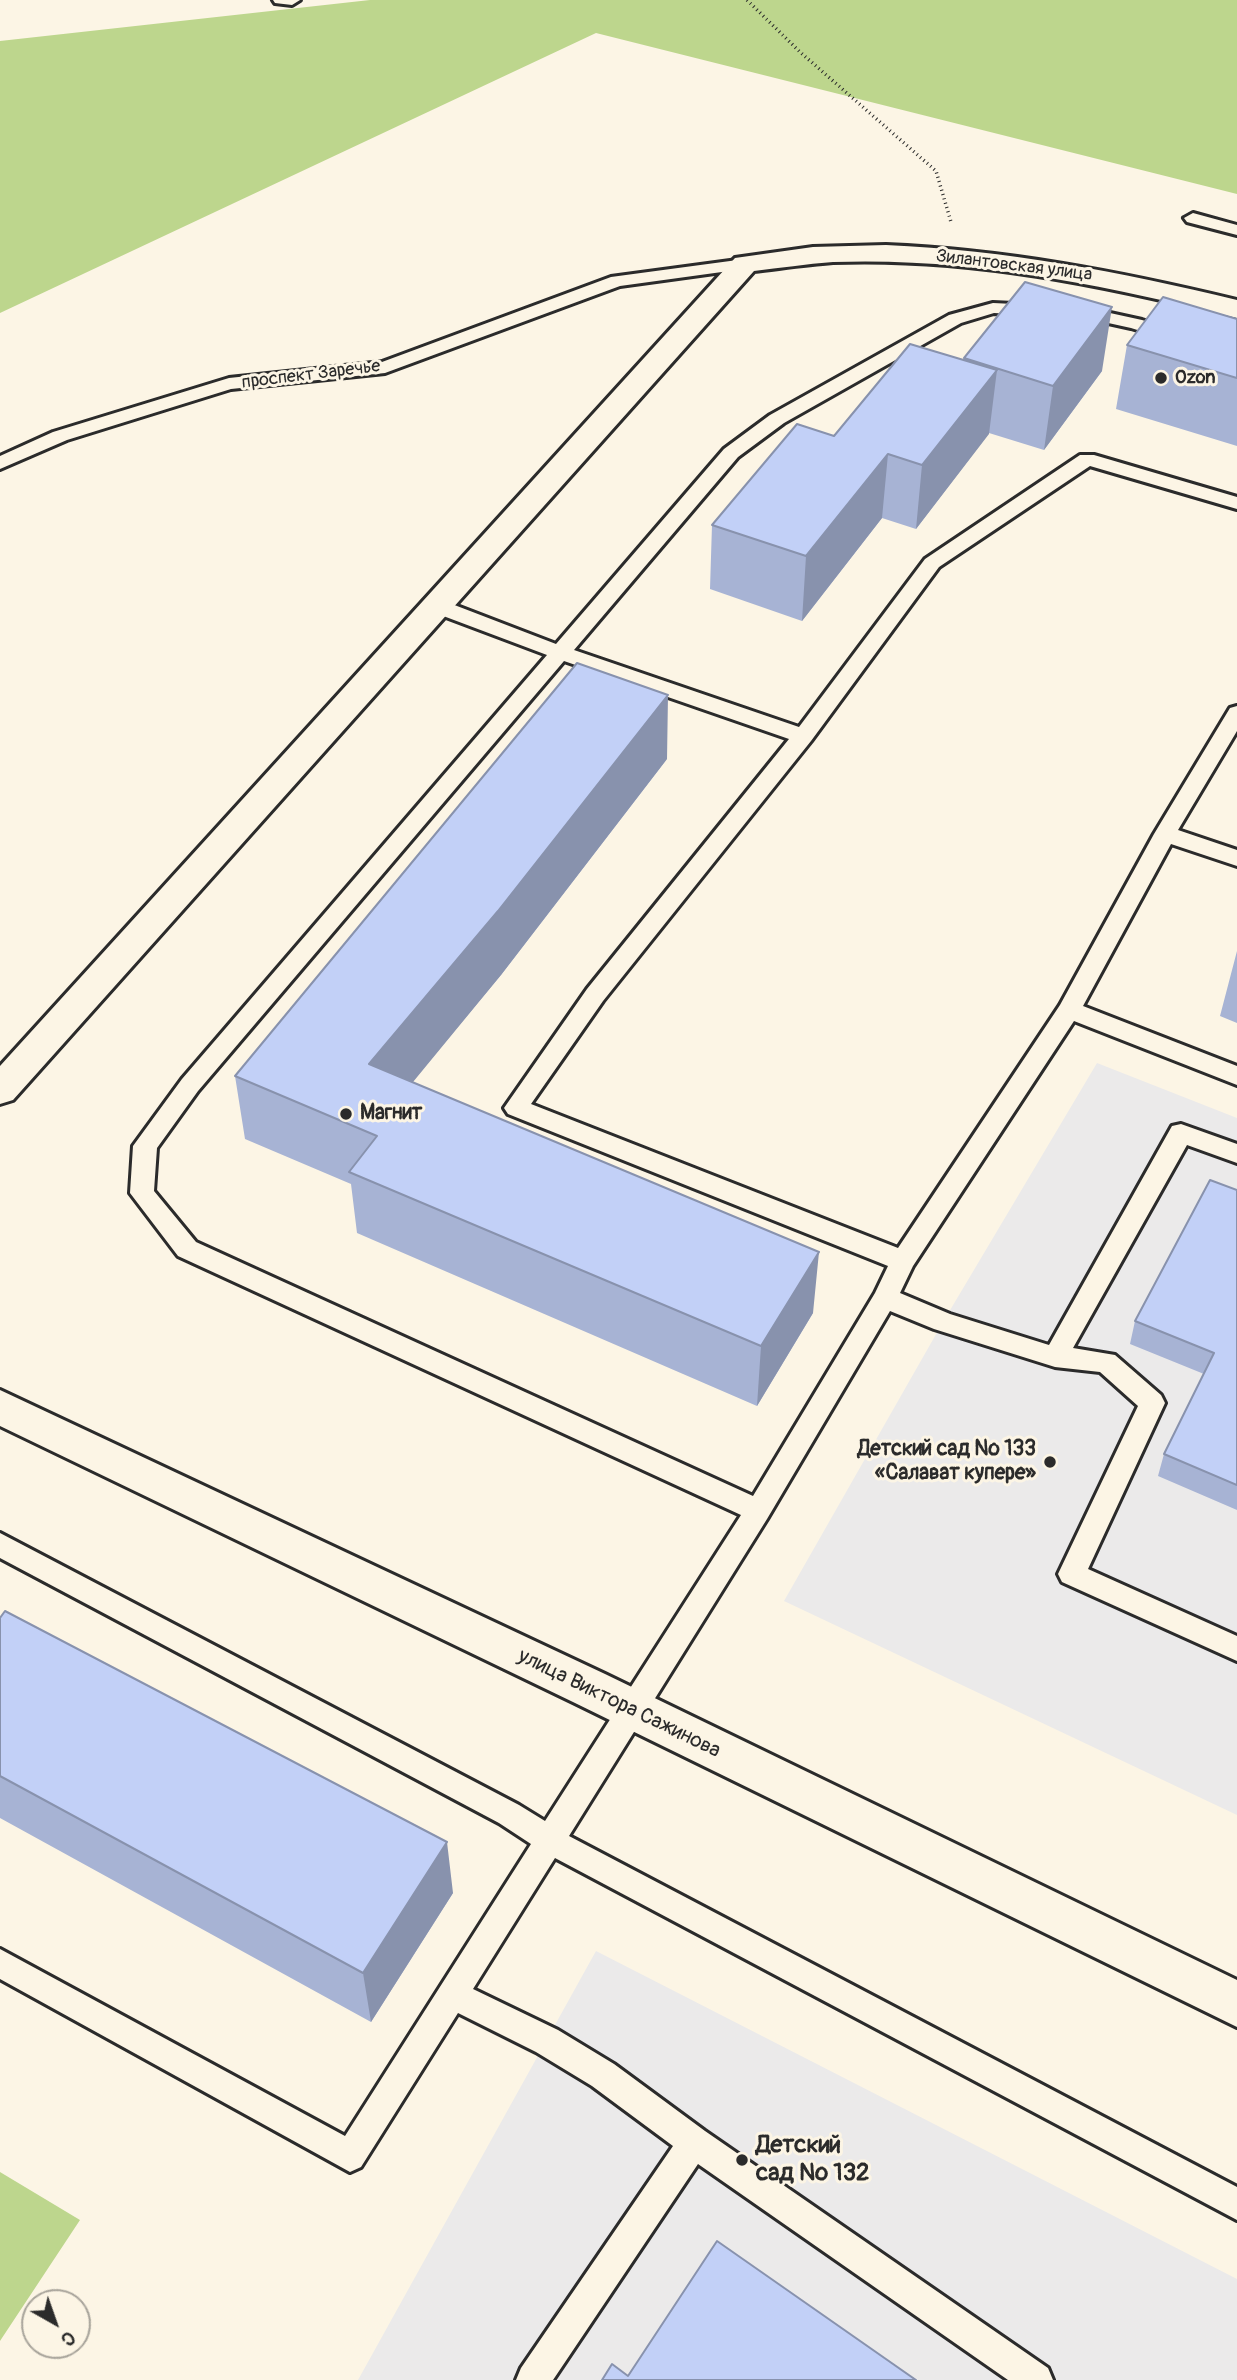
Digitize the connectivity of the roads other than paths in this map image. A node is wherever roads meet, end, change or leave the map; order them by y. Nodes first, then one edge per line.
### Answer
1 (281, 0) edge
2 (292, 0) edge
3 (1193, 218) dead end
4 (1237, 230) edge
5 (745, 264) junction
6 (1237, 309) edge
7 (1237, 355) edge
8 (0, 463) edge
9 (1237, 503) edge
10 (437, 606) junction
11 (559, 652) junction
12 (1237, 713) edge
13 (803, 736) junction
14 (1166, 834) junction
15 (1237, 858) edge
16 (1069, 1010) junction
17 (1237, 1076) edge
18 (0, 1090) edge
19 (1237, 1154) edge
20 (903, 1261) junction
21 (885, 1298) junction
22 (1055, 1357) junction
23 (0, 1407) edge
24 (758, 1511) junction
25 (0, 1545) edge
26 (1237, 1649) edge
27 (634, 1710) junction
28 (551, 1841) junction
29 (0, 1962) edge
30 (454, 1994) junction
31 (1237, 2004) edge
32 (694, 2142) junction
33 (1237, 2204) edge
34 (533, 2380) edge
35 (1036, 2380) edge

1 - 2 lane
3 - 4 lane
5 - 6 street, Зилантовская улица
5 - 8 lane, проспект Заречье
5 - 10 street
7 - 11 lane
9 - 13 lane
10 - 11 lane
10 - 18 street
11 - 13 lane
11 - 24 lane
12 - 14 lane
13 - 20 lane
14 - 15 lane
14 - 16 lane
16 - 17 lane
16 - 20 lane
19 - 22 lane
20 - 21 lane
21 - 22 lane
21 - 24 lane
22 - 26 lane
23 - 27 street, улица Виктора Сажинова
24 - 27 lane
25 - 28 lane
27 - 28 lane
27 - 31 street, улица Виктора Сажинова
28 - 30 lane
28 - 33 lane
29 - 30 lane
30 - 32 lane
32 - 34 lane
32 - 35 lane

